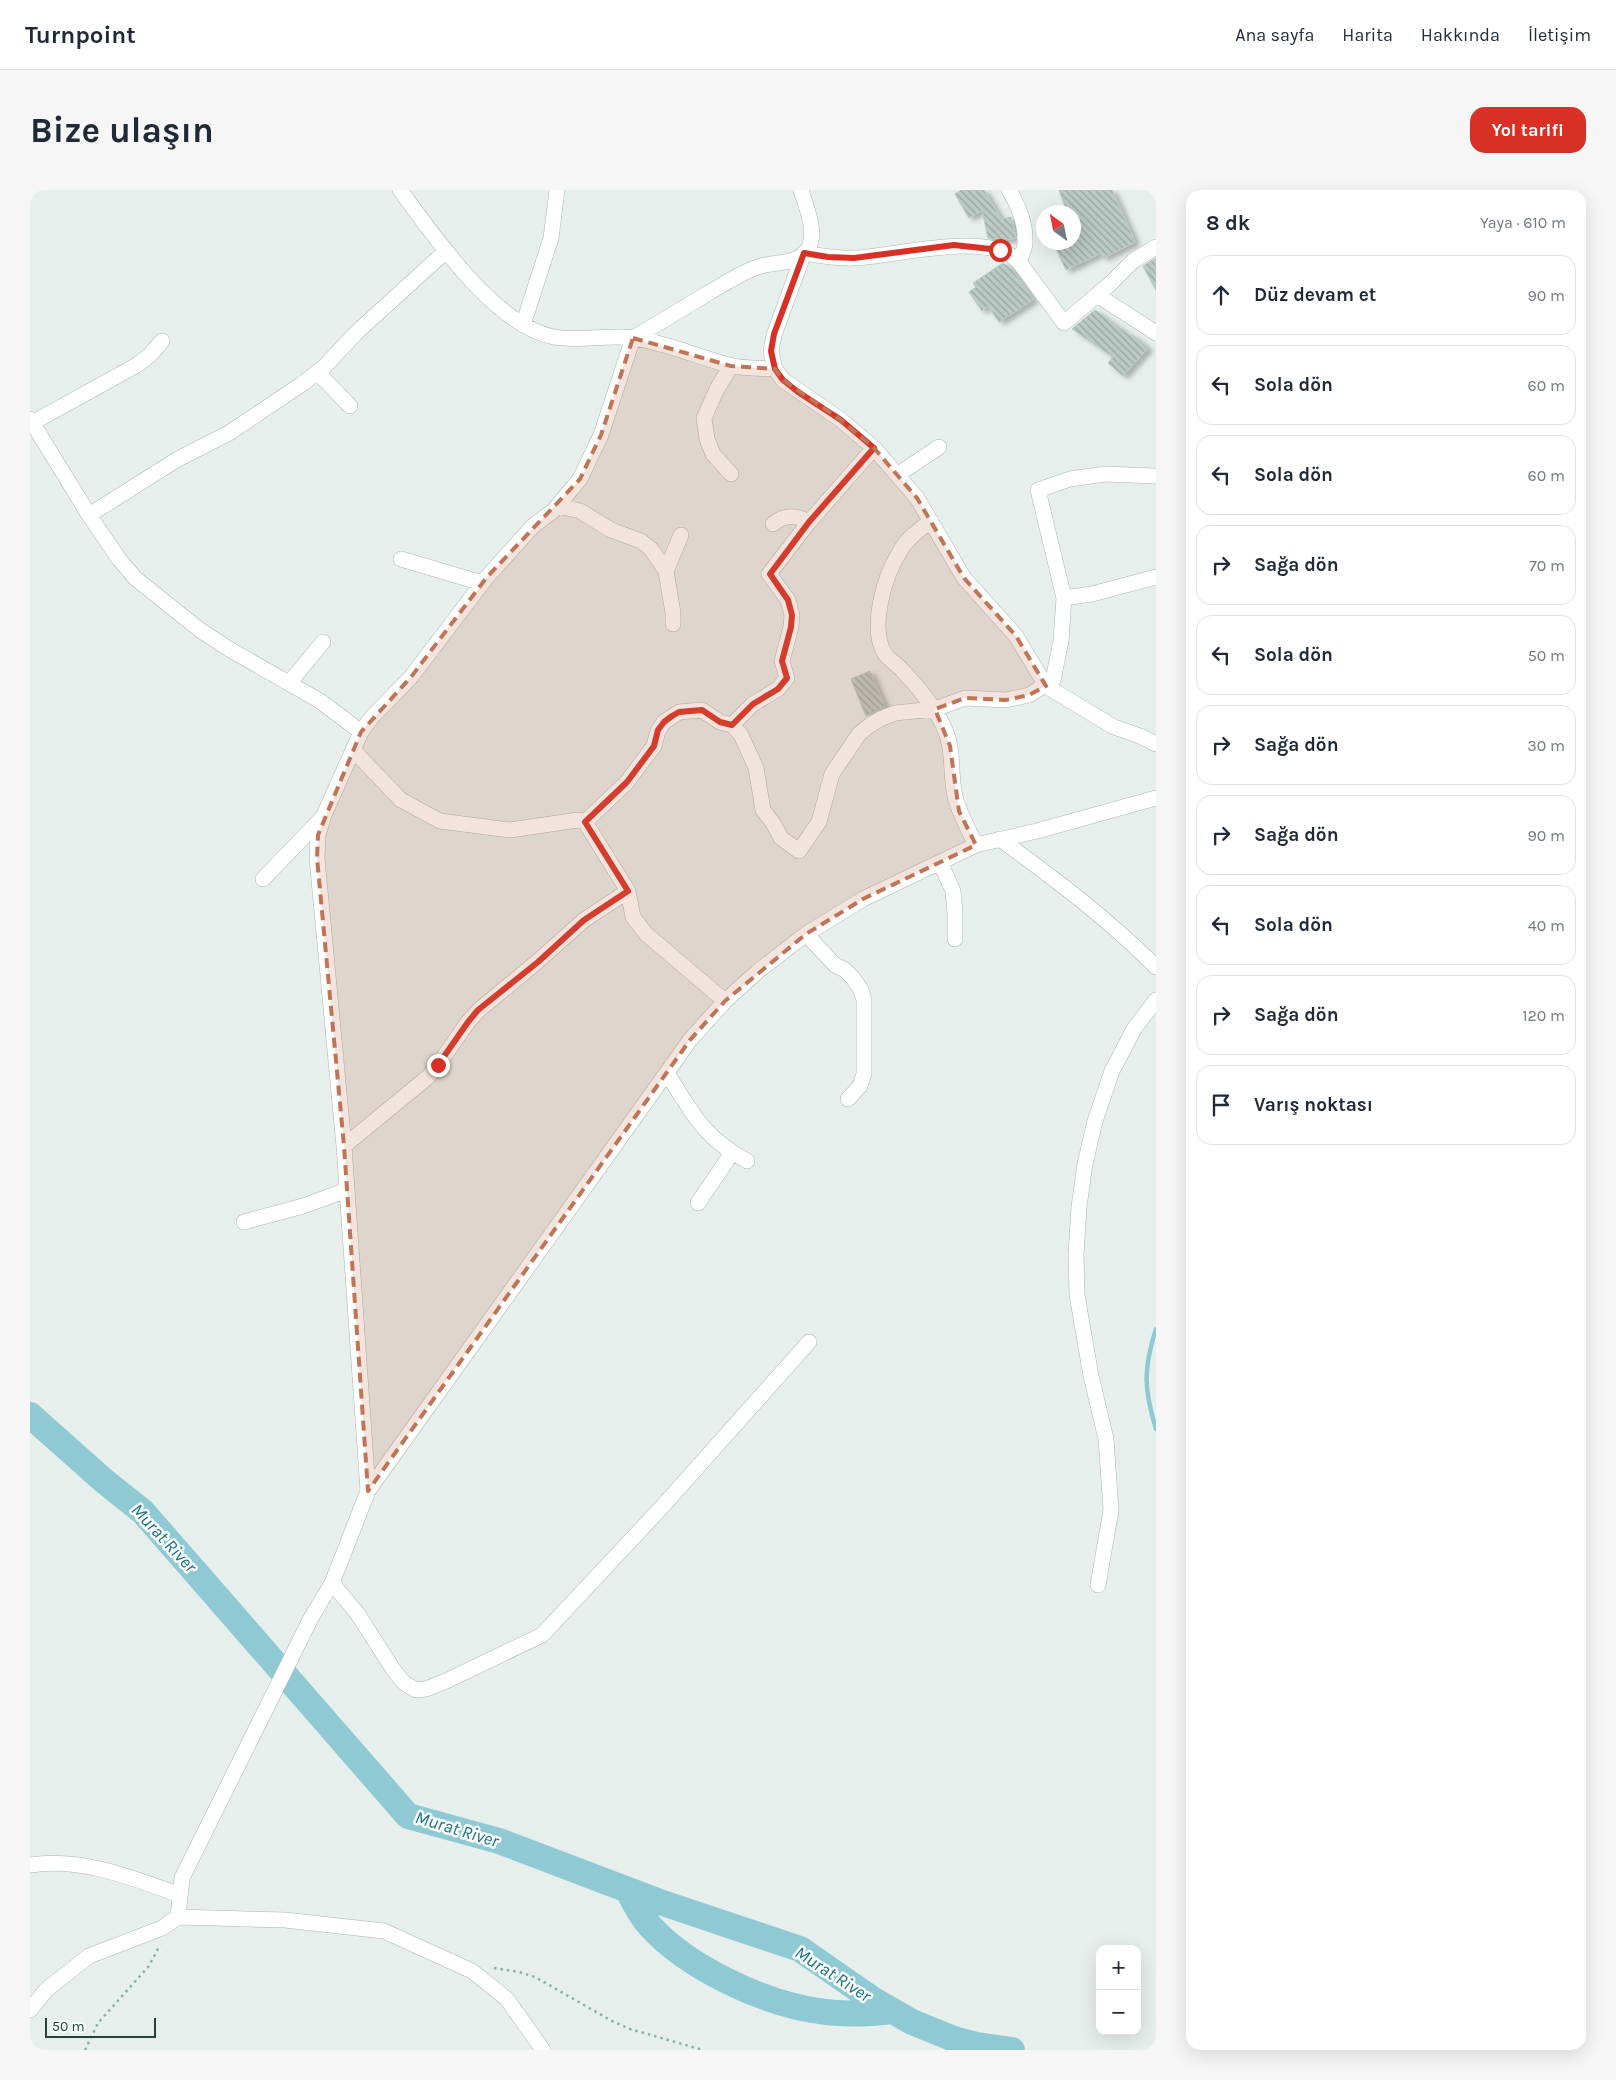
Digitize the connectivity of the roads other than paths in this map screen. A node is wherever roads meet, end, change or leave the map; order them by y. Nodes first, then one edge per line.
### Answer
1 (400, 190) edge
2 (558, 190) edge
3 (801, 190) edge
4 (1009, 190) edge
5 (1156, 247) edge
6 (445, 252) junction
7 (804, 253) junction
8 (1019, 262) junction
9 (1097, 295) junction
10 (523, 325) junction
11 (1156, 332) edge
12 (633, 338) junction
13 (162, 342) dead end
14 (731, 366) junction
15 (775, 369) junction
16 (317, 372) junction
17 (350, 406) dead end
18 (31, 421) edge
19 (939, 447) dead end
20 (874, 448) junction
21 (731, 474) dead end
22 (897, 475) junction
23 (1156, 476) edge
24 (558, 506) junction
25 (89, 515) junction
26 (931, 520) junction
27 (809, 522) junction
28 (773, 524) dead end
29 (681, 535) dead end
30 (401, 559) dead end
31 (666, 571) junction
32 (1156, 577) edge
33 (482, 583) junction
34 (1064, 598) junction
35 (673, 624) dead end
36 (323, 642) dead end
37 (290, 682) junction
38 (1046, 686) junction
39 (934, 710) junction
40 (732, 725) junction
41 (361, 732) junction
42 (1156, 744) edge
43 (353, 750) junction
44 (1156, 798) edge
45 (324, 815) junction
46 (585, 822) junction
47 (1000, 839) junction
48 (976, 845) junction
49 (940, 862) junction
50 (263, 879) dead end
51 (628, 891) junction
52 (806, 934) junction
53 (955, 939) dead end
54 (1156, 967) edge
55 (725, 1000) junction
56 (1156, 1000) edge
57 (667, 1073) junction
58 (848, 1099) dead end
59 (344, 1146) junction
60 (732, 1153) junction
61 (747, 1161) dead end
62 (347, 1190) junction
63 (698, 1203) dead end
64 (244, 1222) dead end
65 (809, 1342) dead end
66 (368, 1491) junction
67 (332, 1583) junction
68 (1098, 1585) dead end
69 (30, 1866) edge
70 (180, 1895) junction
71 (178, 1917) junction
72 (30, 2010) edge
73 (543, 2050) edge

1 - 6 street
2 - 10 street
3 - 7 street
4 - 8 street
5 - 9 street
6 - 10 street
6 - 16 street
7 - 8 street
7 - 12 street
7 - 15 street
8 - 9 street
9 - 11 street
10 - 12 street
12 - 14 street
12 - 24 street
13 - 18 street
14 - 15 street
14 - 21 street
15 - 20 street
16 - 17 street
16 - 25 street
18 - 25 street
19 - 22 street
20 - 22 street
20 - 27 street
22 - 26 street
23 - 34 street
24 - 31 street
24 - 33 street
25 - 37 street
26 - 38 street
26 - 39 street
27 - 28 street
27 - 40 street
29 - 31 street
30 - 33 street
31 - 35 street
32 - 34 street
33 - 41 street
34 - 38 street
36 - 37 street
37 - 41 street
38 - 39 street
38 - 42 street
39 - 40 street
39 - 48 street
40 - 46 street
41 - 43 street
43 - 45 street
43 - 46 street
44 - 47 street
45 - 50 street
45 - 59 street
46 - 51 street
47 - 48 street
47 - 54 street
48 - 49 street
49 - 52 street
49 - 53 street
51 - 55 street
51 - 59 street
52 - 55 street
52 - 58 street
55 - 57 street
56 - 68 street
57 - 60 street
57 - 66 street
59 - 62 street
60 - 61 street
60 - 63 street
62 - 64 street
62 - 66 street
65 - 67 street
66 - 67 street
67 - 70 street
69 - 70 street
70 - 71 street
71 - 72 street
71 - 73 street

